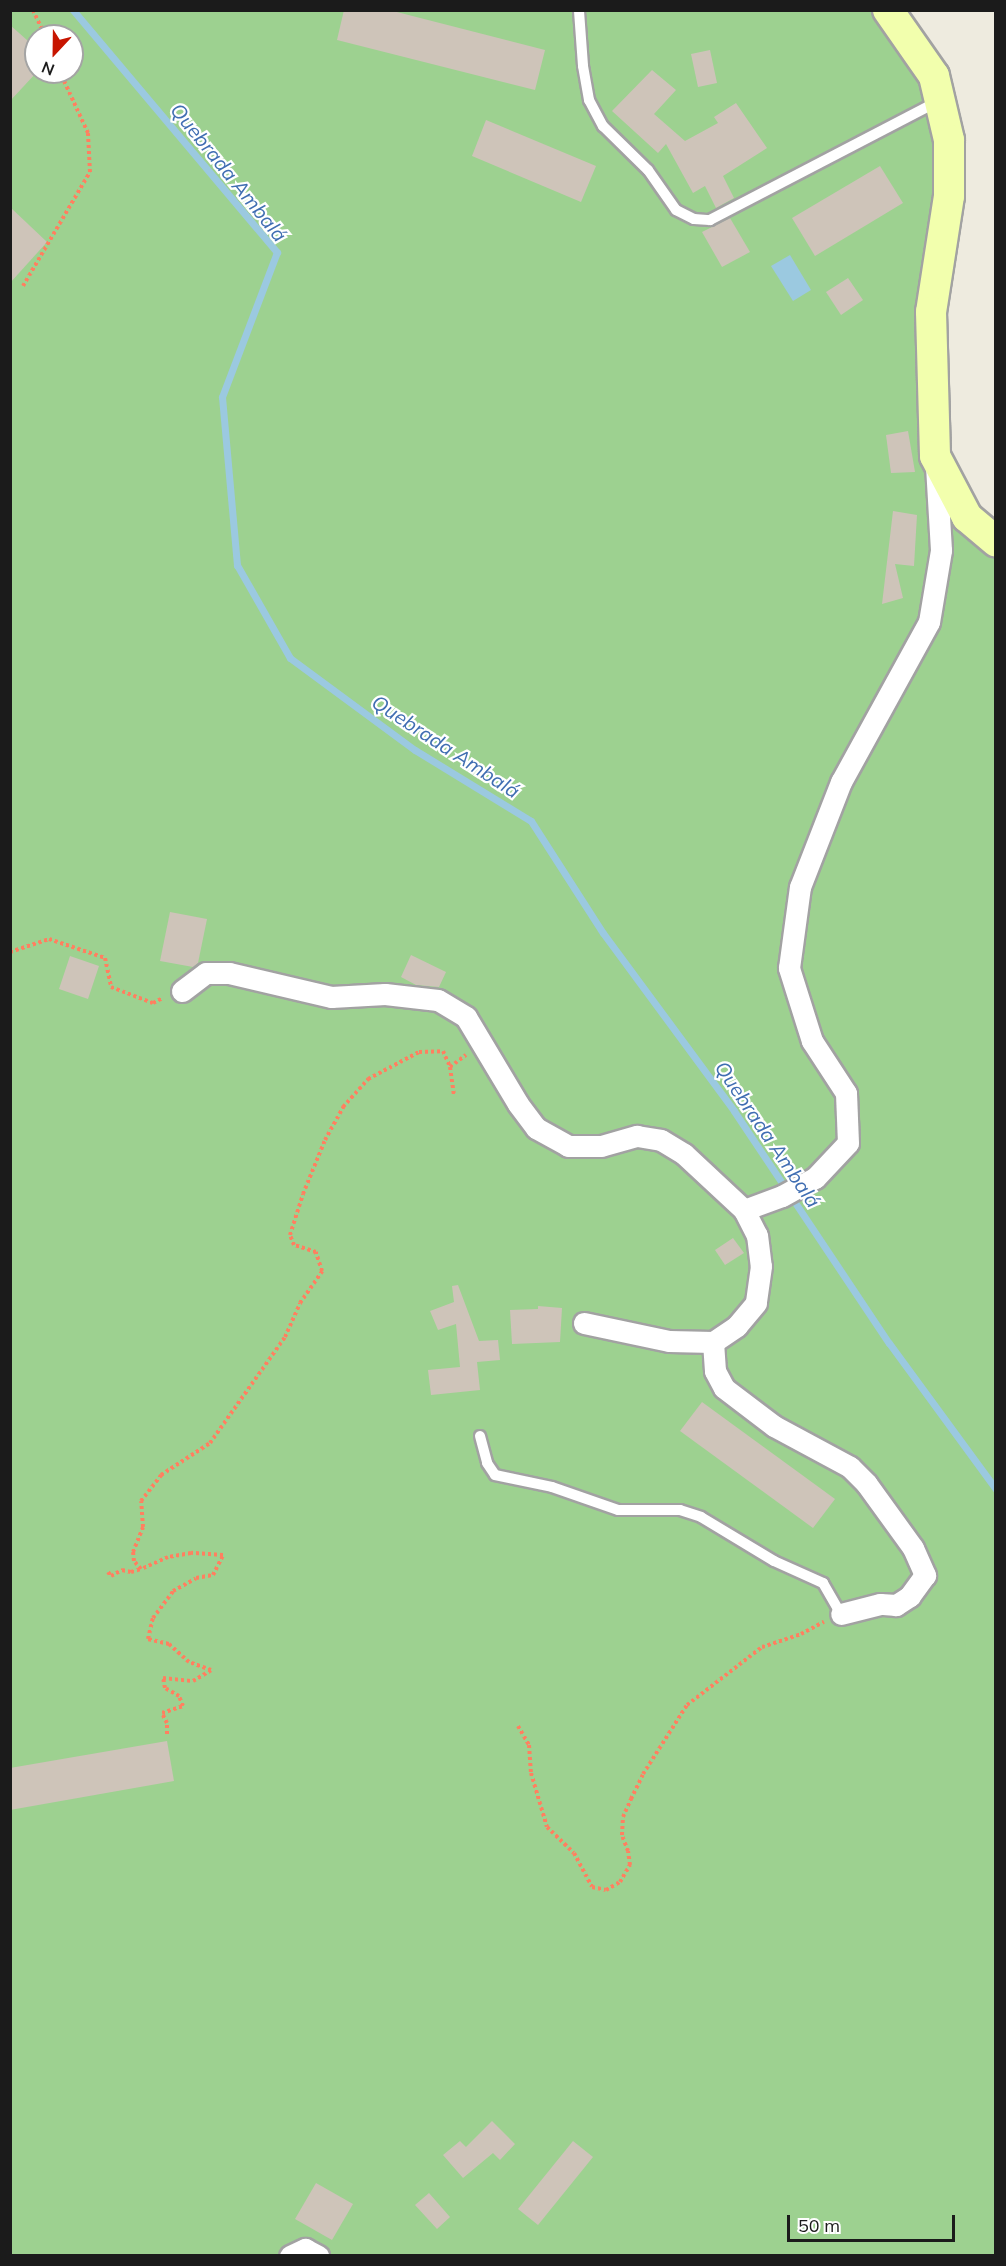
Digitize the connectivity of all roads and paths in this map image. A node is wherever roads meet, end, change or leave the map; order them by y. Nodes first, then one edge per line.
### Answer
1 (33, 10) edge
2 (888, 10) edge
3 (579, 11) edge
4 (39, 24) edge
5 (66, 84) edge
6 (940, 100) junction
7 (23, 286) dead end
8 (935, 456) junction
9 (996, 541) edge
10 (10, 952) edge
11 (182, 991) joint
12 (454, 1097) dead end
13 (744, 1210) junction
14 (584, 1323) dead end
15 (713, 1342) junction
16 (480, 1436) dead end
17 (141, 1569) junction
18 (108, 1572) dead end
19 (841, 1614) junction
20 (518, 1725) dead end
21 (167, 1734) dead end
22 (290, 2256) edge
23 (318, 2256) edge

1 - 4 path
2 - 6 street
3 - 6 lane
5 - 7 path
6 - 8 street
8 - 9 street
8 - 13 street
10 - 11 path
11 - 13 street
12 - 17 path
13 - 15 street
14 - 15 street
15 - 19 street
16 - 19 lane
17 - 18 path
17 - 21 path
19 - 20 path
22 - 23 street

